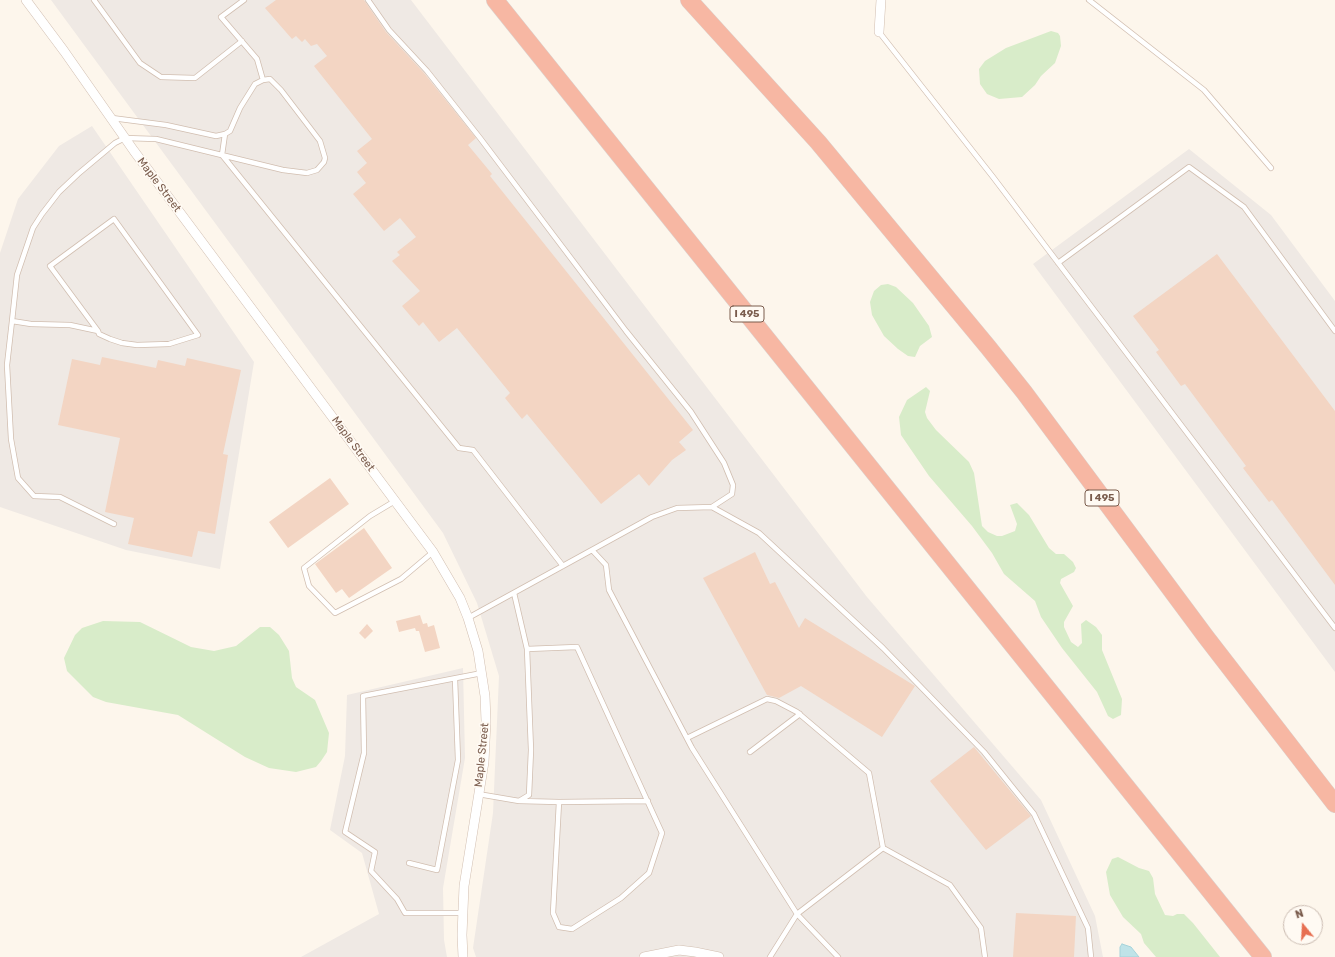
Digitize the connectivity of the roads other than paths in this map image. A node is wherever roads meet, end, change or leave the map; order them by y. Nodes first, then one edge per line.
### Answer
1 (26, 0) edge
2 (94, 0) edge
3 (244, 0) edge
4 (368, 0) edge
5 (495, 0) edge
6 (689, 0) edge
7 (881, 0) edge
8 (1090, 0) edge
9 (879, 32) joint
10 (242, 42) junction
11 (263, 80) junction
12 (110, 118) junction
13 (225, 134) junction
14 (125, 138) junction
15 (222, 154) junction
16 (1271, 168) dead end
17 (1058, 263) junction
18 (12, 321) junction
19 (98, 331) junction
20 (1335, 331) edge
21 (395, 501) junction
22 (712, 507) junction
23 (114, 524) dead end
24 (592, 550) junction
25 (433, 552) junction
26 (563, 566) junction
27 (514, 593) junction
28 (468, 618) junction
29 (1335, 628) edge
30 (527, 649) junction
31 (482, 673) junction
32 (456, 678) junction
33 (800, 714) junction
34 (687, 738) junction
35 (750, 752) dead end
36 (478, 794) junction
37 (519, 801) junction
38 (648, 801) junction
39 (559, 802) junction
40 (1335, 804) edge
41 (883, 848) junction
42 (409, 863) dead end
43 (463, 913) junction
44 (798, 914) junction
45 (463, 957) edge
46 (644, 957) edge
47 (719, 957) edge
48 (770, 957) edge
49 (838, 957) edge
50 (985, 957) edge
51 (1091, 957) edge
52 (1263, 957) edge

1 - 12 street, Maple Street
2 - 10 lane
3 - 10 lane
4 - 22 lane
5 - 52 highway, I 495
6 - 40 highway, I 495
7 - 9 street
8 - 16 lane
9 - 17 lane
10 - 11 lane
11 - 13 lane
11 - 15 lane
12 - 13 lane
12 - 14 street, Maple Street
13 - 15 lane
14 - 15 lane
14 - 18 lane
14 - 21 street, Maple Street
15 - 26 lane
17 - 20 lane
17 - 29 lane
18 - 19 lane
18 - 23 lane
19 - 19 lane
21 - 25 street, Maple Street
21 - 25 lane
22 - 24 lane
22 - 51 lane
24 - 26 lane
24 - 34 lane
25 - 28 street, Maple Street
26 - 27 lane
27 - 28 lane
27 - 30 lane
28 - 31 street, Maple Street
30 - 37 lane
30 - 38 lane
31 - 32 lane
31 - 36 street, Maple Street
32 - 42 lane
32 - 43 lane
33 - 34 lane
33 - 35 lane
33 - 41 lane
34 - 44 lane
36 - 37 lane
36 - 43 street, Maple Street
37 - 39 lane
38 - 39 lane
38 - 39 lane
41 - 44 lane
41 - 50 lane
43 - 45 street, Maple Street
44 - 48 lane
44 - 49 lane
46 - 47 street

